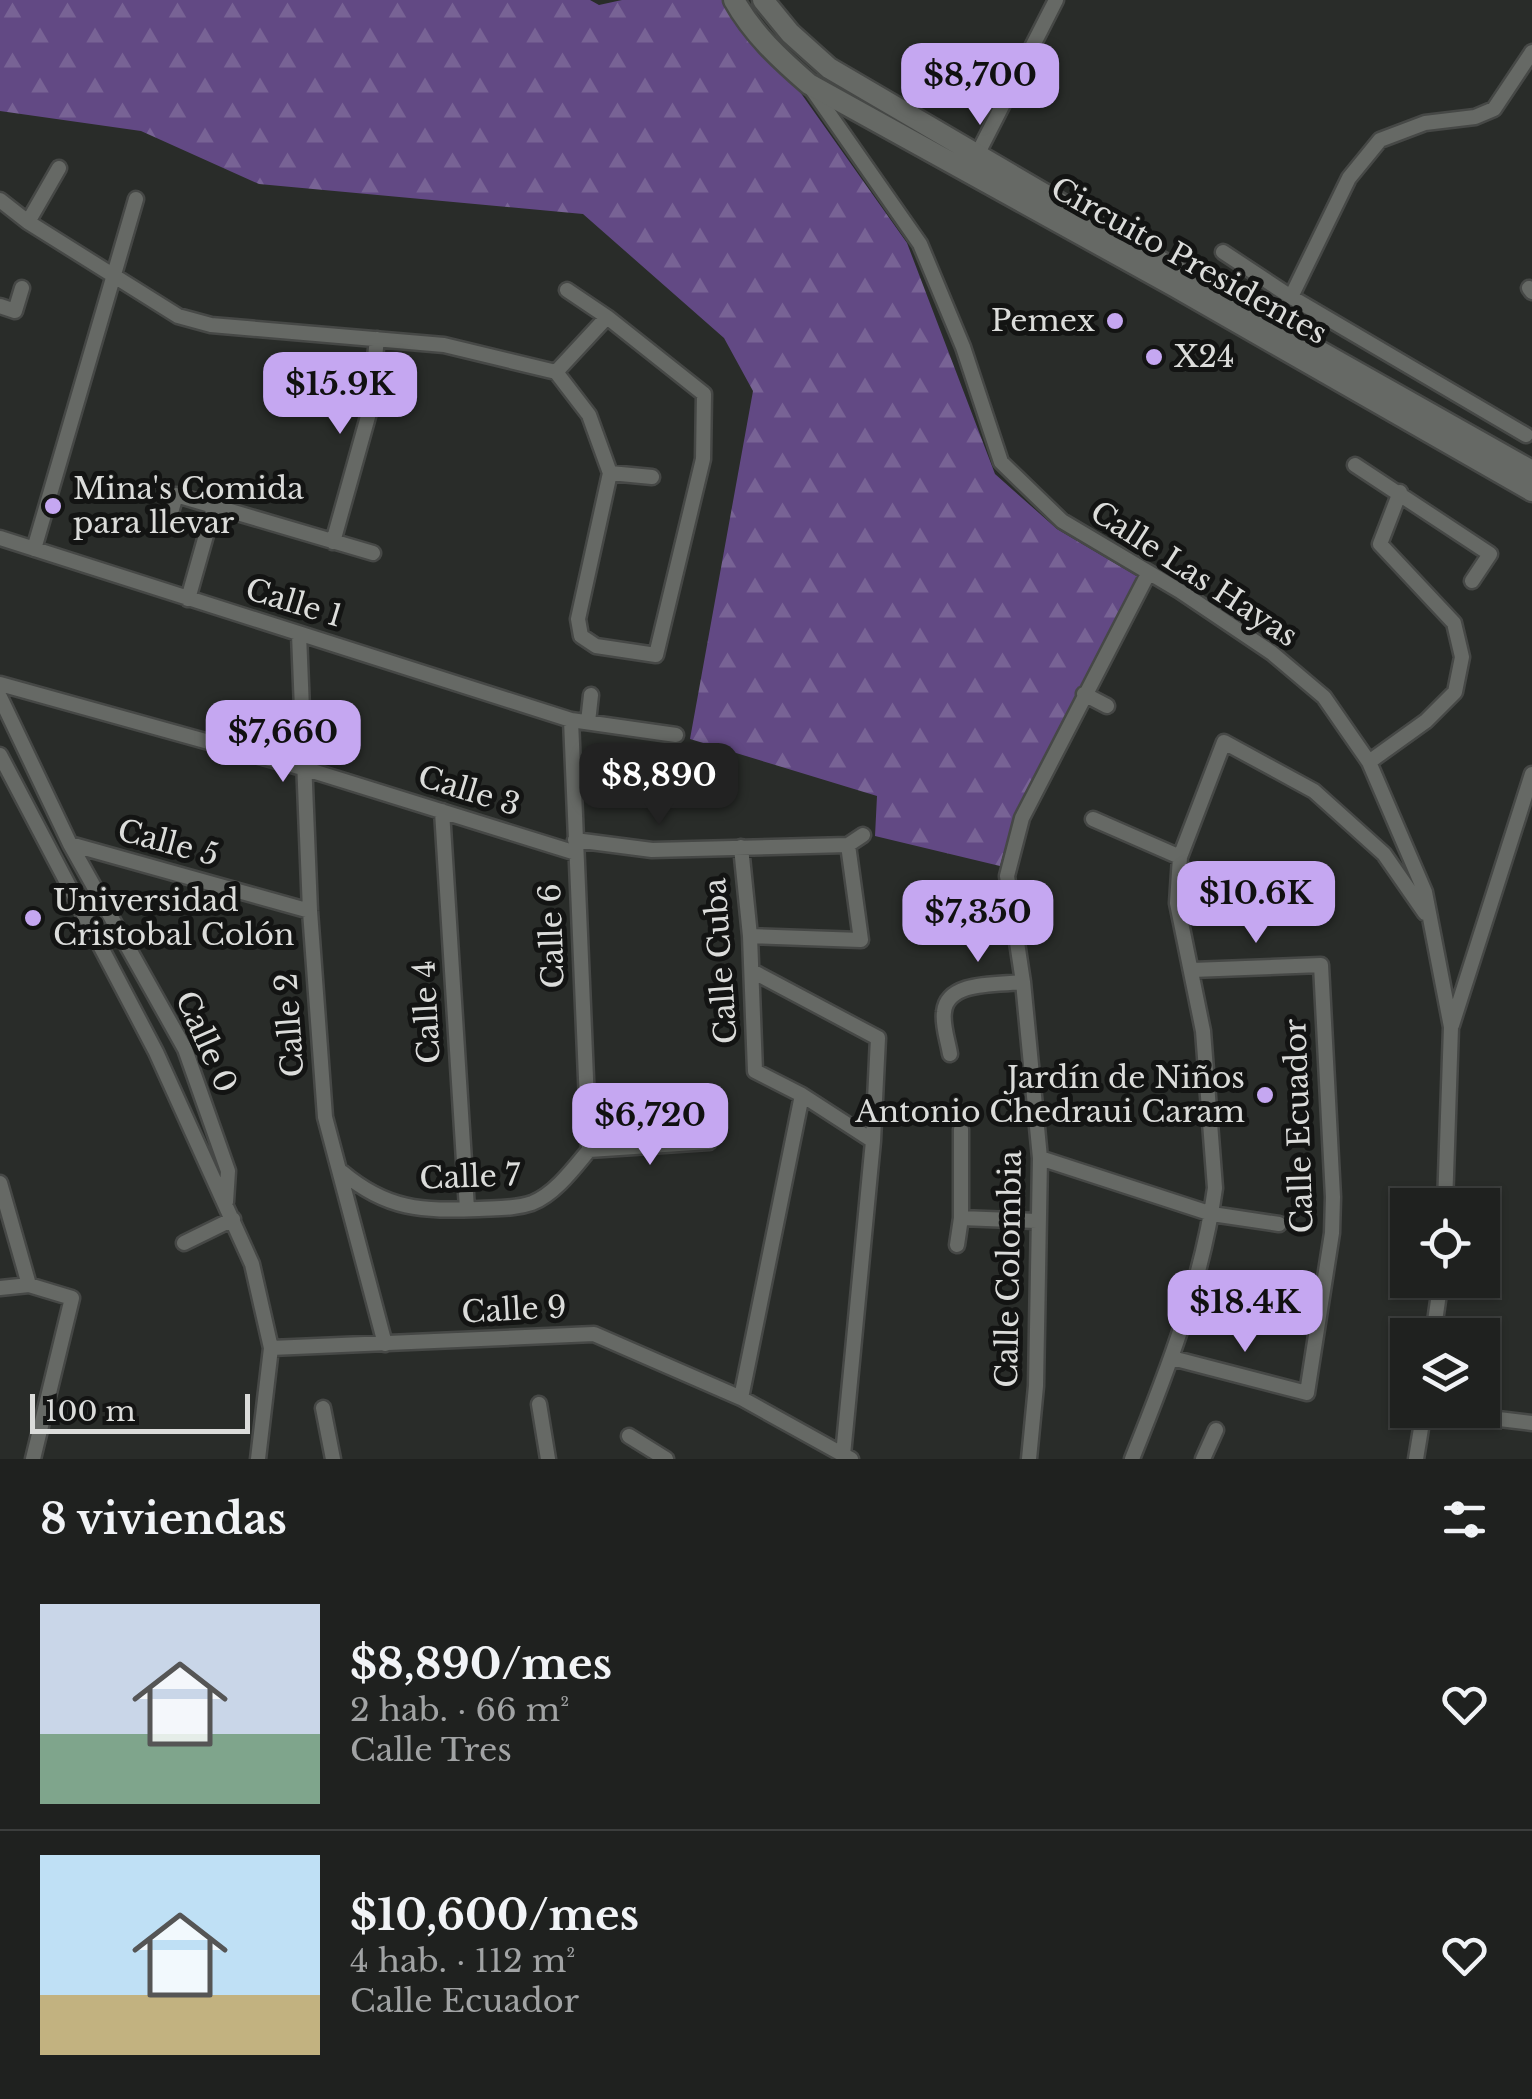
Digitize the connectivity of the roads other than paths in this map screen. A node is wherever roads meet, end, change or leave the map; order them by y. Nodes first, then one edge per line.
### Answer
1 (734, 0) edge
2 (763, 0) edge
3 (1056, 0) edge
4 (1532, 52) edge
5 (809, 84) junction
6 (977, 155) junction
7 (59, 168) dead end
8 (136, 198) dead end
9 (0, 200) edge
10 (28, 222) junction
11 (1224, 252) dead end
12 (114, 277) junction
13 (22, 288) dead end
14 (567, 290) dead end
15 (1292, 297) junction
16 (0, 306) edge
17 (607, 317) junction
18 (377, 339) junction
19 (556, 372) junction
20 (1529, 436) edge
21 (1512, 460) junction
22 (1355, 465) dead end
23 (1532, 471) edge
24 (610, 473) junction
25 (652, 477) dead end
26 (1532, 490) edge
27 (1400, 492) junction
28 (174, 502) dead end
29 (214, 507) junction
30 (0, 538) edge
31 (332, 542) junction
32 (34, 549) junction
33 (373, 553) dead end
34 (1148, 574) junction
35 (1472, 580) dead end
36 (188, 599) junction
37 (299, 634) junction
38 (0, 684) edge
39 (592, 694) dead end
40 (1084, 694) junction
41 (0, 698) edge
42 (1107, 706) dead end
43 (571, 720) junction
44 (588, 722) junction
45 (676, 735) dead end
46 (0, 755) edge
47 (1369, 762) junction
48 (306, 769) junction
49 (1532, 774) edge
50 (442, 811) junction
51 (1093, 819) dead end
52 (863, 835) dead end
53 (70, 844) junction
54 (576, 846) junction
55 (848, 846) junction
56 (742, 847) junction
57 (1180, 856) junction
58 (310, 911) junction
59 (1429, 918) junction
60 (750, 936) junction
61 (752, 970) junction
62 (1192, 970) junction
63 (1023, 982) junction
64 (1451, 1027) junction
65 (950, 1054) dead end
66 (802, 1095) junction
67 (961, 1129) dead end
68 (709, 1142) dead end
69 (873, 1142) junction
70 (588, 1150) junction
71 (1040, 1158) junction
72 (341, 1171) junction
73 (0, 1183) edge
74 (1446, 1188) edge
75 (226, 1203) junction
76 (466, 1209) junction
77 (1212, 1214) junction
78 (961, 1218) junction
79 (233, 1219) junction
80 (1037, 1222) junction
81 (1279, 1224) dead end
82 (184, 1243) dead end
83 (957, 1245) dead end
84 (29, 1286) junction
85 (0, 1288) edge
86 (385, 1344) junction
87 (271, 1348) junction
88 (1172, 1358) junction
89 (741, 1398) junction
90 (539, 1404) dead end
91 (323, 1408) dead end
92 (1500, 1420) edge
93 (1532, 1424) edge
94 (1421, 1428) edge
95 (1216, 1430) dead end
96 (629, 1436) dead end
97 (847, 1457) edge
98 (34, 1459) edge
99 (258, 1459) edge
100 (333, 1459) edge
101 (548, 1459) edge
102 (666, 1459) edge
103 (1028, 1459) edge
104 (1132, 1459) edge
105 (1203, 1459) edge
106 (1416, 1459) edge

1 - 5 main road, Circuito Presidentes
2 - 6 main road, Circuito Presidentes
3 - 6 street
4 - 15 street
5 - 26 main road, Circuito Presidentes
5 - 34 street, Calle Las Hayas
6 - 21 main road, Circuito Presidentes
7 - 10 street
8 - 12 street
9 - 10 street
10 - 12 street
11 - 15 street
12 - 18 street
12 - 32 street
13 - 16 street
14 - 17 street
15 - 20 street
17 - 19 street
17 - 24 street
18 - 19 street
18 - 31 street
19 - 24 street
20 - 21 street
21 - 23 main road, Circuito Presidentes
22 - 27 street
24 - 25 street
27 - 35 street
27 - 47 street
28 - 29 street
29 - 31 street
29 - 36 street
30 - 32 street, Calle 1
31 - 33 street
32 - 36 street, Calle 1
34 - 40 street, Calle Colombia
34 - 47 street, Calle Las Hayas
36 - 37 street, Calle 1
37 - 43 street, Calle 1
37 - 48 street, Calle 2
38 - 48 street, Calle 3
39 - 44 street
40 - 42 street
40 - 63 street, Calle Colombia
41 - 53 street, Calle 0
43 - 44 street, Calle 1
43 - 54 street, Calle 6
44 - 45 street, Calle 1
46 - 75 street
47 - 59 street, Calle Las Hayas
48 - 50 street, Calle 3
48 - 58 street, Calle 2
49 - 64 street
50 - 54 street, Calle 3
50 - 76 street, Calle 4
51 - 57 street
52 - 55 street
53 - 58 street, Calle 5
53 - 75 street, Calle 0
54 - 56 street, Calle 3
54 - 70 street, Calle 6
55 - 56 street, Calle 3
55 - 60 street
56 - 60 street, Calle Cuba
57 - 59 street
57 - 62 street
58 - 72 street, Calle 2
59 - 64 street, Calle Las Hayas
60 - 61 street, Calle Cuba
61 - 66 street, Calle Cuba
61 - 69 street
62 - 77 street
62 - 88 street, Calle Ecuador
63 - 65 street
63 - 71 street, Calle Colombia
64 - 74 street, Calle Las Hayas
66 - 69 street
66 - 89 street
67 - 78 street
68 - 70 street
69 - 97 street
70 - 76 street, Calle 7
71 - 77 street
71 - 80 street, Calle Colombia
72 - 76 street, Calle 7
72 - 86 street, Calle 2
73 - 84 street
75 - 79 street
77 - 81 street
77 - 88 street
78 - 80 street
78 - 83 street
79 - 82 street
79 - 87 street
80 - 103 street, Calle Colombia
84 - 85 street
84 - 98 street
86 - 87 street, Calle 9
86 - 89 street, Calle 9
87 - 99 street
88 - 104 street
89 - 97 street, Calle 9
90 - 101 street
91 - 100 street
92 - 93 street
94 - 106 street
95 - 105 street
96 - 102 street

